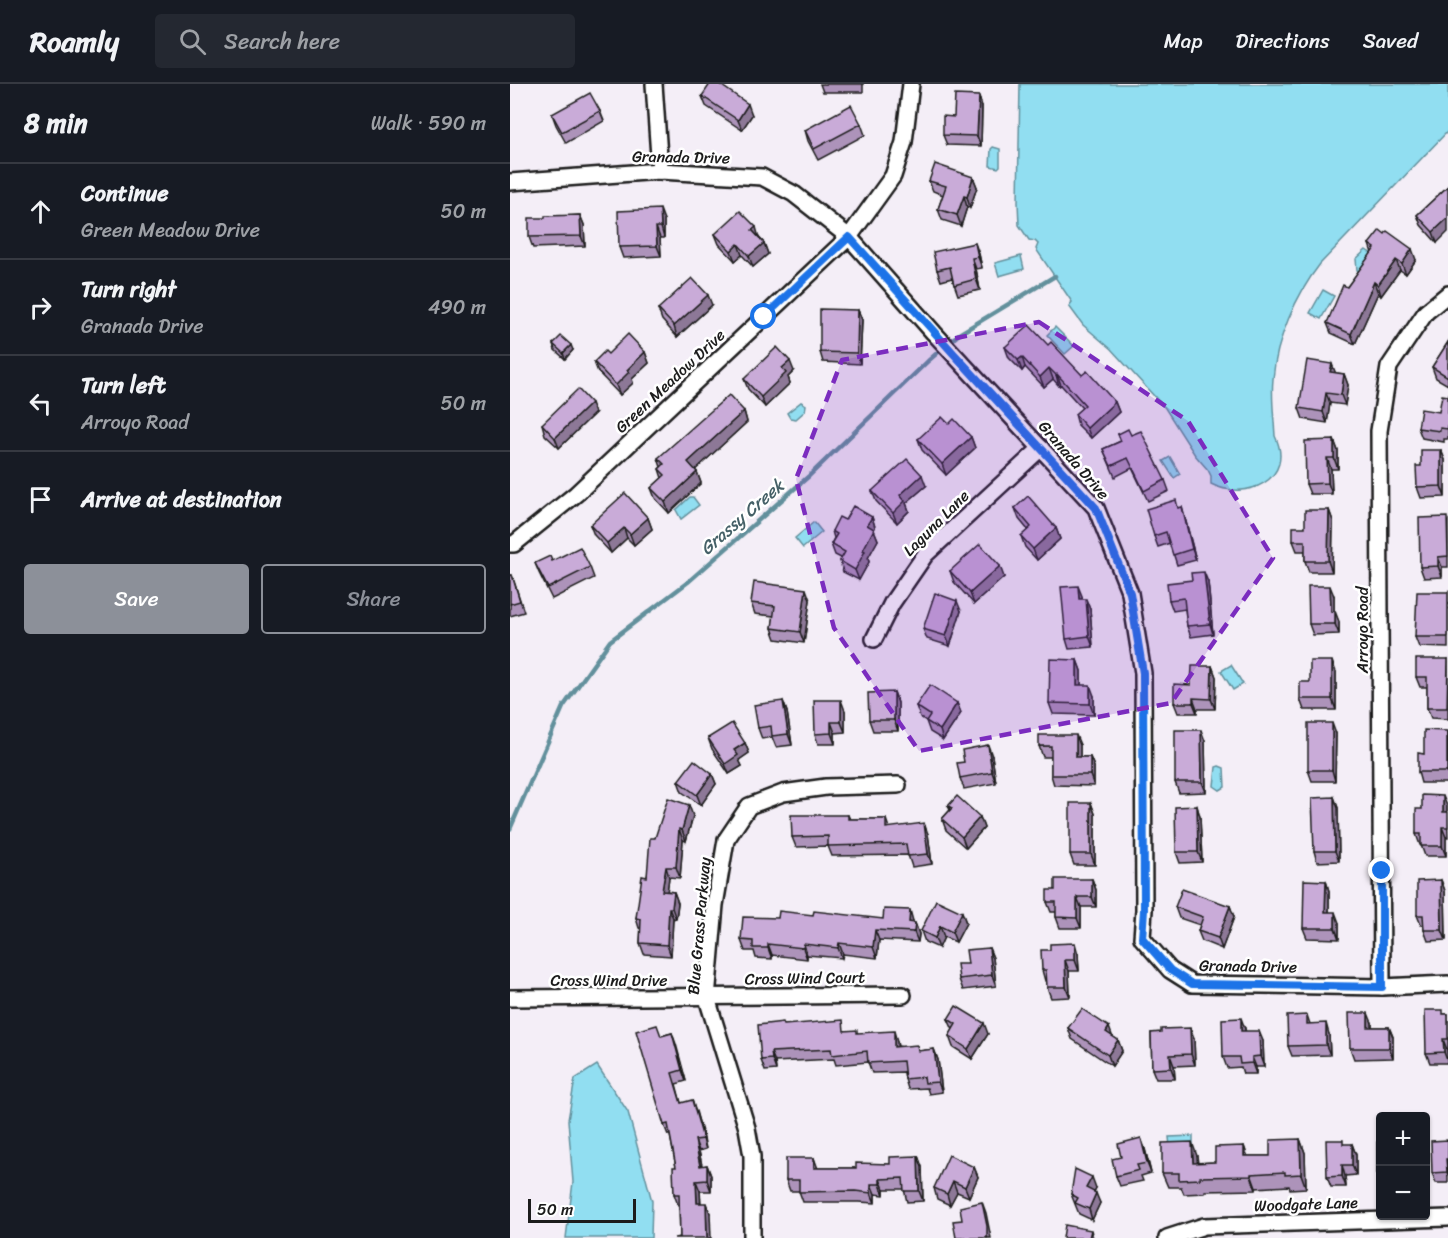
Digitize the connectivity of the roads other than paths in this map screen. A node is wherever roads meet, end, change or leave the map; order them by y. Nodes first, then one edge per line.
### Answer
1 (654, 84) edge
2 (911, 84) edge
3 (660, 171) junction
4 (510, 182) edge
5 (849, 237) junction
6 (1448, 294) edge
7 (1041, 448) junction
8 (510, 544) edge
9 (874, 639) dead end
10 (898, 785) dead end
11 (1448, 984) edge
12 (1382, 987) junction
13 (903, 995) dead end
14 (510, 998) edge
15 (707, 998) junction
16 (1448, 1218) edge
17 (752, 1238) edge
18 (1167, 1238) edge

1 - 3 street
2 - 5 street, Green Meadow Drive
3 - 4 street, Granada Drive
3 - 5 street, Granada Drive
5 - 7 street, Granada Drive
5 - 8 street, Green Meadow Drive
6 - 12 street, Arroyo Road
7 - 9 street, Laguna Lane
7 - 12 street, Granada Drive
10 - 15 street, Blue Grass Parkway
11 - 12 street, Granada Drive
13 - 15 street, Cross Wind Court
14 - 15 street, Cross Wind Drive
15 - 17 street, Blue Grass Parkway
16 - 18 street, Woodgate Lane

